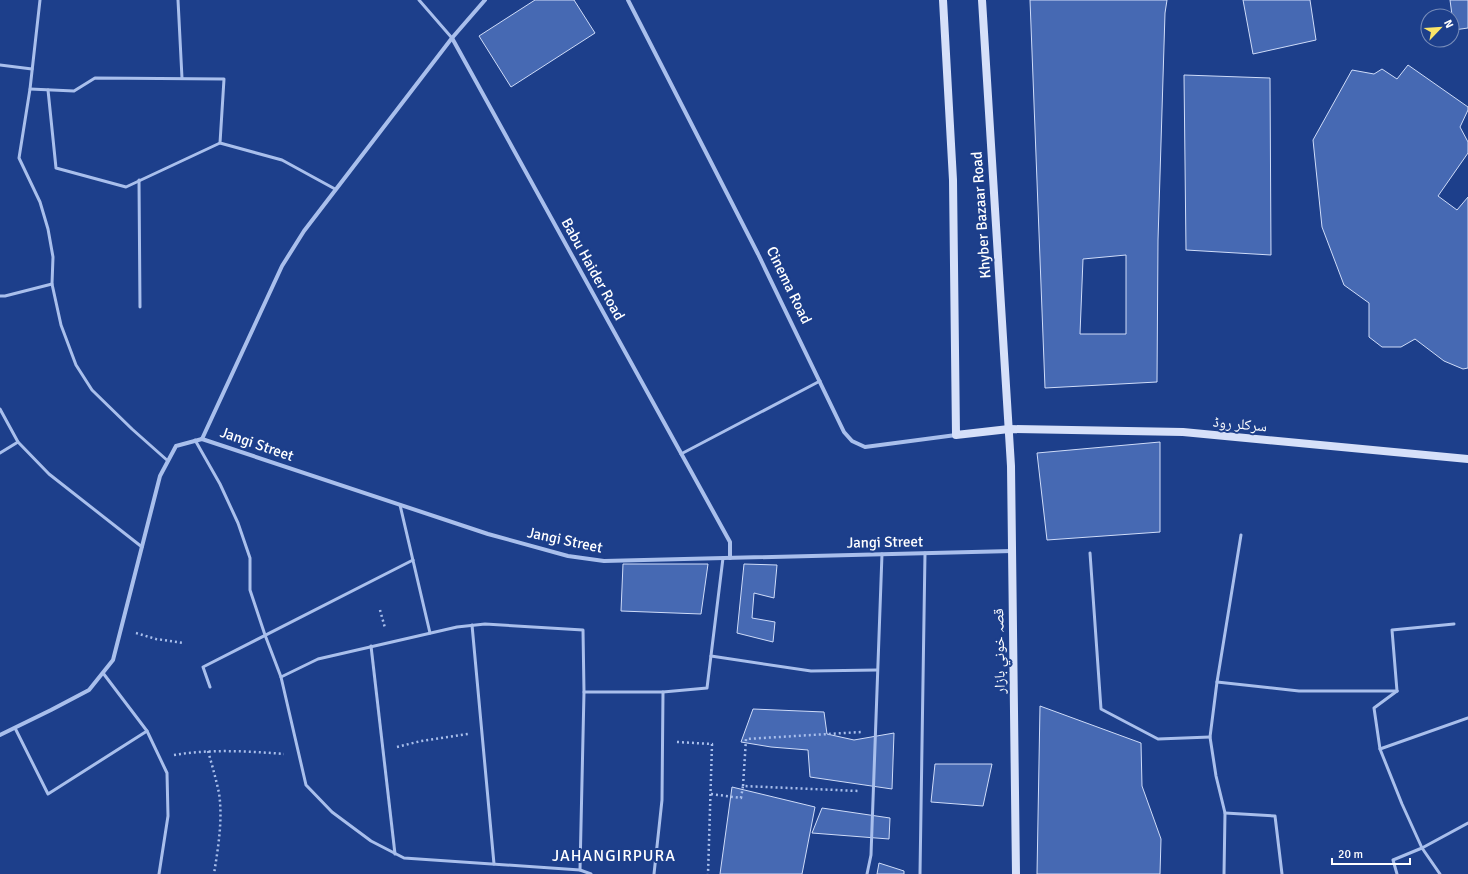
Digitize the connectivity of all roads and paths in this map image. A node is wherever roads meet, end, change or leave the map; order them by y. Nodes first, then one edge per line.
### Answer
1 (40, 0) edge
2 (178, 0) edge
3 (419, 0) edge
4 (485, 0) edge
5 (628, 0) edge
6 (942, 0) edge
7 (982, 0) edge
8 (452, 38) junction
9 (0, 65) edge
10 (32, 69) junction
11 (182, 78) junction
12 (30, 89) junction
13 (48, 90) junction
14 (220, 144) junction
15 (139, 180) junction
16 (335, 189) junction
17 (52, 284) junction
18 (0, 296) edge
19 (140, 307) dead end
20 (820, 381) junction
21 (0, 409) edge
22 (1009, 429) junction
23 (956, 435) junction
24 (202, 439) junction
25 (195, 440) junction
26 (18, 442) junction
27 (0, 453) edge
28 (681, 454) junction
29 (168, 460) junction
30 (1468, 460) edge
31 (400, 505) junction
32 (1241, 535) dead end
33 (142, 547) junction
34 (1012, 551) junction
35 (925, 553) junction
36 (1090, 553) dead end
37 (882, 554) junction
38 (723, 558) junction
39 (730, 558) junction
40 (412, 560) junction
41 (380, 610) dead end
42 (1454, 624) dead end
43 (472, 626) junction
44 (122, 628) junction
45 (430, 633) junction
46 (265, 635) junction
47 (389, 642) junction
48 (184, 643) dead end
49 (371, 646) junction
50 (711, 656) junction
51 (877, 670) junction
52 (103, 673) junction
53 (281, 678) junction
54 (1217, 682) junction
55 (210, 687) dead end
56 (1397, 691) junction
57 (584, 692) junction
58 (663, 692) junction
59 (1468, 718) edge
60 (15, 728) junction
61 (147, 731) junction
62 (482, 732) junction
63 (875, 732) junction
64 (0, 735) edge
65 (1210, 737) junction
66 (663, 741) junction
67 (1380, 750) junction
68 (208, 751) junction
69 (383, 751) junction
70 (299, 755) junction
71 (159, 757) junction
72 (743, 786) junction
73 (873, 792) junction
74 (711, 794) junction
75 (1225, 813) junction
76 (1468, 823) edge
77 (1422, 848) junction
78 (395, 854) junction
79 (494, 864) junction
80 (580, 870) junction
81 (159, 874) edge
82 (214, 874) edge
83 (591, 874) edge
84 (654, 874) edge
85 (708, 874) edge
86 (867, 874) edge
87 (920, 874) edge
88 (1016, 874) edge
89 (1224, 874) edge
90 (1282, 874) edge
91 (1397, 874) edge
92 (1440, 874) edge

1 - 10 lane
2 - 11 lane
3 - 8 lane, Babu Haider Road
4 - 8 street
5 - 20 street, Cinema Road
6 - 23 street
7 - 22 street, Khyber Bazaar Road
8 - 16 street
8 - 28 street, Babu Haider Road
9 - 10 lane
10 - 12 lane
11 - 13 lane
11 - 14 lane
12 - 13 lane
12 - 17 lane
13 - 15 lane
14 - 15 lane
14 - 16 lane
15 - 19 lane
16 - 24 street
17 - 18 lane
17 - 29 lane
20 - 23 street, Cinema Road
20 - 28 lane
21 - 26 lane
22 - 23 street, Cinema Road
22 - 30 street, سرکلر روڈ
22 - 34 street, قصہ خوني بازار
24 - 25 street
24 - 31 street, Jangi Street
25 - 29 street
25 - 46 lane
26 - 27 lane
26 - 33 lane
28 - 39 street, Babu Haider Road
29 - 33 street
31 - 38 street, Jangi Street
31 - 40 lane
32 - 54 lane
33 - 44 street
34 - 35 street, Jangi Street
34 - 88 street, قصہ خوني بازار
35 - 37 street, Jangi Street
35 - 87 lane
36 - 65 lane
37 - 39 street, Jangi Street
37 - 51 lane
38 - 39 street, Jangi Street
38 - 50 lane
40 - 45 lane
40 - 46 lane
41 - 47 path
42 - 56 lane
43 - 45 lane
43 - 57 lane
43 - 62 lane
44 - 48 path
44 - 52 street
45 - 47 lane
46 - 53 lane
46 - 55 lane
47 - 49 lane
49 - 53 lane
49 - 69 lane
50 - 51 lane
50 - 58 lane
51 - 63 lane
52 - 60 street
52 - 61 lane
53 - 70 lane
54 - 56 lane
54 - 65 lane
56 - 67 lane
57 - 58 lane
57 - 80 lane
58 - 66 lane
59 - 67 lane
60 - 61 lane
60 - 64 street
61 - 71 lane
62 - 69 path
62 - 79 lane
63 - 72 path
63 - 73 lane
65 - 75 lane
66 - 74 path
66 - 84 lane
67 - 77 lane
68 - 70 path
68 - 71 path
68 - 82 path
69 - 78 lane
70 - 78 lane
71 - 81 lane
72 - 73 path
72 - 74 path
73 - 86 lane
74 - 85 path
75 - 89 lane
75 - 90 lane
76 - 77 lane
77 - 91 lane
77 - 92 lane
78 - 79 lane
79 - 80 lane
80 - 83 lane

